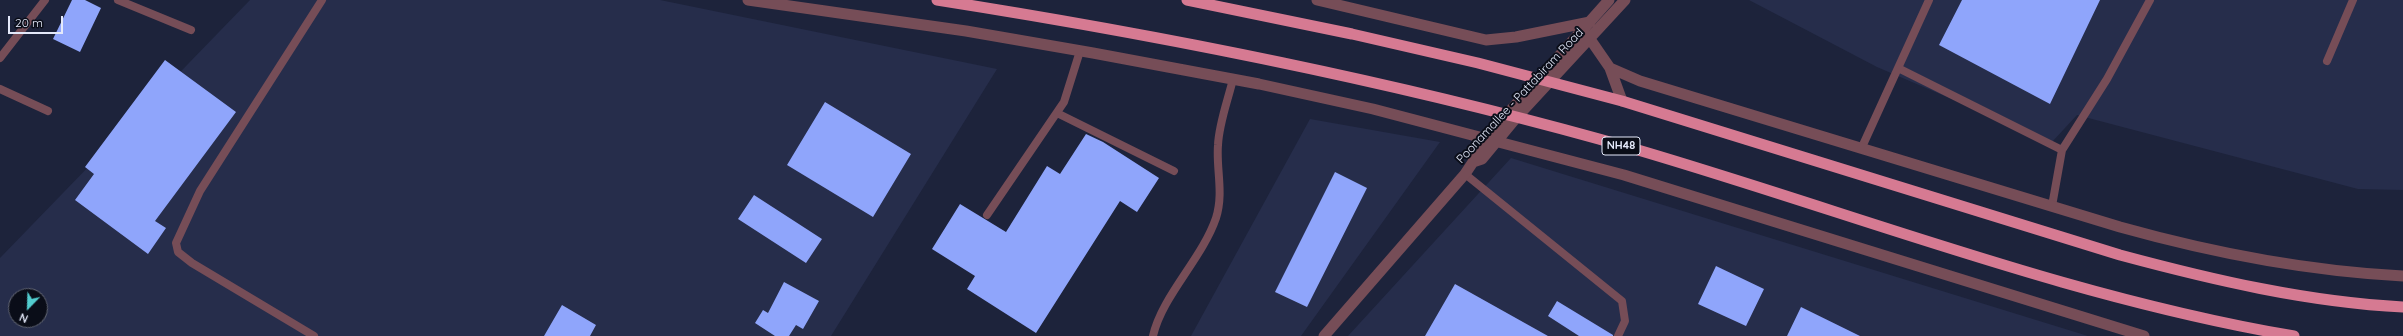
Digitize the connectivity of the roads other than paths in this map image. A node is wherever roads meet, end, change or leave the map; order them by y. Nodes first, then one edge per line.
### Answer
1 (45, 0) edge
2 (118, 0) edge
3 (322, 0) edge
4 (748, 0) edge
5 (937, 0) edge
6 (1187, 0) edge
7 (1317, 0) edge
8 (1609, 0) edge
9 (1625, 0) edge
10 (1929, 0) edge
11 (2150, 0) edge
12 (2353, 0) edge
13 (1590, 22) junction
14 (191, 30) dead end
15 (1590, 39) junction
16 (1080, 51) junction
17 (0, 58) edge
18 (2327, 61) dead end
19 (1610, 68) junction
20 (1898, 68) junction
21 (1233, 79) junction
22 (1545, 80) junction
23 (0, 89) edge
24 (1622, 101) junction
25 (48, 111) dead end
26 (1057, 113) junction
27 (1511, 116) junction
28 (1492, 139) junction
29 (1862, 147) junction
30 (2062, 150) junction
31 (1174, 171) dead end
32 (1465, 174) junction
33 (2052, 206) junction
34 (987, 215) dead end
35 (2403, 276) edge
36 (2403, 307) edge
37 (314, 336) edge
38 (1153, 336) edge
39 (1324, 336) edge
40 (1618, 336) edge
41 (2144, 336) edge
42 (2294, 336) edge

1 - 17 lane
2 - 14 lane
3 - 37 lane
4 - 16 street
5 - 27 highway, NH48
6 - 22 highway
7 - 13 street
8 - 13 street
9 - 15 street, Poonamallee - Pattabiram Road
10 - 20 lane
11 - 30 lane
12 - 18 lane
13 - 22 street
15 - 19 street
15 - 22 street, Poonamallee - Pattabiram Road
16 - 21 street
16 - 26 lane
19 - 24 street
19 - 29 street
20 - 29 lane
20 - 30 lane
21 - 28 street
21 - 38 lane
22 - 24 highway
22 - 27 street, Poonamallee - Pattabiram Road
23 - 25 lane
24 - 36 highway
26 - 31 lane
26 - 34 lane
27 - 28 street, Poonamallee - Pattabiram Road
27 - 42 highway, NH48
28 - 32 street, Poonamallee - Pattabiram Road
28 - 41 street
29 - 33 street
30 - 33 lane
32 - 39 street, Poonamallee - Pattabiram Road
32 - 40 lane
33 - 35 street

